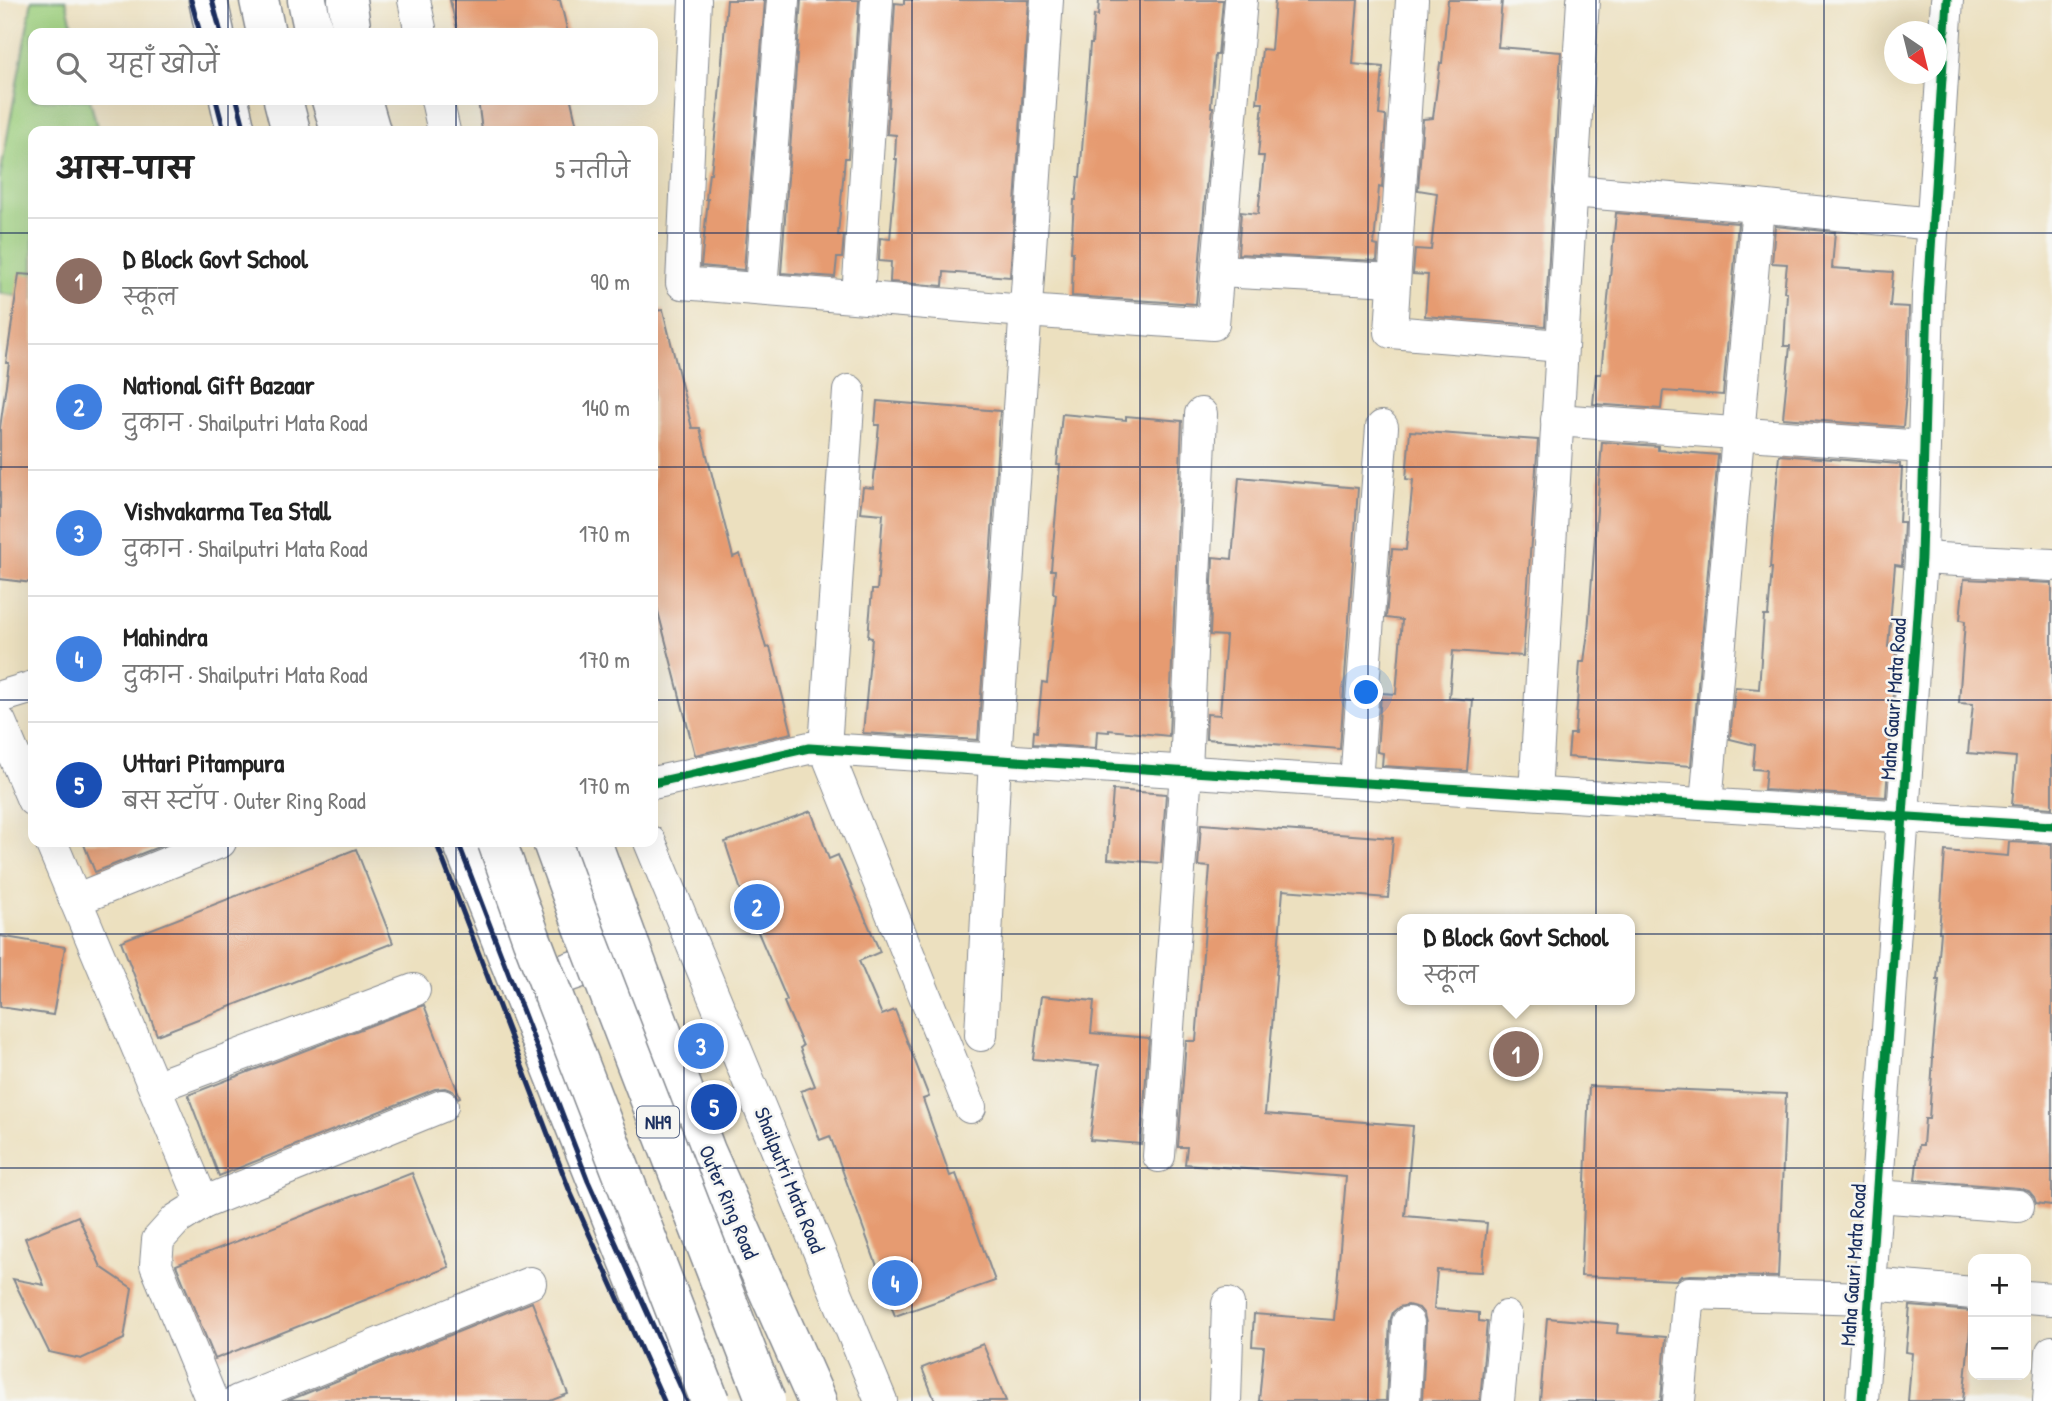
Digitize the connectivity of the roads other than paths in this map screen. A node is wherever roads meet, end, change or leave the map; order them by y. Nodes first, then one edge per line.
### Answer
1 (208, 0) edge
2 (259, 0) edge
3 (307, 0) edge
4 (347, 0) edge
5 (414, 0) edge
6 (695, 0) edge
7 (783, 0) edge
8 (877, 0) edge
9 (1047, 0) edge
10 (1241, 0) edge
11 (1412, 0) edge
12 (1583, 0) edge
13 (1947, 0) edge
14 (214, 28) edge
15 (265, 28) edge
16 (313, 28) edge
17 (351, 28) edge
18 (420, 28) edge
19 (230, 105) edge
20 (284, 105) edge
21 (332, 105) edge
22 (363, 105) edge
23 (438, 105) edge
24 (235, 126) edge
25 (290, 126) edge
26 (339, 126) edge
27 (370, 126) edge
28 (443, 126) edge
29 (1571, 191) junction
30 (1758, 206) junction
31 (1933, 224) junction
32 (1218, 271) junction
33 (1394, 280) junction
34 (761, 289) junction
35 (858, 297) junction
36 (1025, 311) junction
37 (1561, 346) junction
38 (849, 391) dead end
39 (1201, 414) dead end
40 (1557, 420) junction
41 (1382, 427) dead end
42 (1738, 434) junction
43 (1923, 447) junction
44 (1921, 558) junction
45 (2052, 565) edge
46 (28, 689) edge
47 (0, 697) edge
48 (28, 708) edge
49 (0, 716) edge
50 (0, 722) edge
51 (825, 748) junction
52 (995, 759) junction
53 (1186, 771) junction
54 (658, 782) edge
55 (1356, 782) junction
56 (28, 788) edge
57 (1535, 793) junction
58 (1706, 804) junction
59 (1901, 816) junction
60 (2052, 826) edge
61 (53, 847) edge
62 (208, 847) edge
63 (465, 847) edge
64 (499, 847) edge
65 (554, 847) edge
66 (594, 847) edge
67 (652, 847) edge
68 (75, 901) junction
69 (632, 951) junction
70 (521, 989) junction
71 (414, 990) dead end
72 (981, 1035) dead end
73 (155, 1087) junction
74 (442, 1106) dead end
75 (970, 1107) dead end
76 (1159, 1156) dead end
77 (1875, 1196) junction
78 (204, 1203) junction
79 (2018, 1206) dead end
80 (530, 1283) dead end
81 (1869, 1291) junction
82 (1968, 1293) edge
83 (2031, 1297) edge
84 (2052, 1299) edge
85 (1228, 1304) dead end
86 (1506, 1317) dead end
87 (1408, 1322) dead end
88 (2052, 1352) edge
89 (212, 1401) edge
90 (238, 1401) edge
91 (684, 1401) edge
92 (710, 1401) edge
93 (766, 1401) edge
94 (817, 1401) edge
95 (881, 1401) edge
96 (1225, 1401) edge
97 (1404, 1401) edge
98 (1499, 1401) edge
99 (1679, 1401) edge
100 (1862, 1401) edge
101 (2049, 1401) edge

1 - 14 main road
2 - 15 main road
3 - 16 main road
4 - 17 main road
5 - 18 street
6 - 34 street
7 - 34 street
8 - 35 street
9 - 36 street
10 - 32 street
11 - 33 street
12 - 29 street
13 - 31 street, Maha Gauri Mata Road
19 - 24 main road
20 - 25 main road
21 - 26 main road
22 - 27 main road
23 - 28 street
29 - 30 street
29 - 37 street
30 - 31 street
30 - 42 street
31 - 43 street, Maha Gauri Mata Road
32 - 33 street
32 - 36 street
33 - 37 street
34 - 35 street
35 - 36 street
36 - 52 street
37 - 40 street
38 - 51 street
39 - 53 street
40 - 42 street
40 - 57 street
41 - 55 street
42 - 43 street
42 - 58 street
43 - 44 street, Maha Gauri Mata Road
44 - 45 street
44 - 59 street, Maha Gauri Mata Road
46 - 47 street
48 - 49 street
50 - 56 street
51 - 52 street
51 - 54 street
51 - 75 street
52 - 53 street
52 - 72 street
53 - 55 street
53 - 76 street
55 - 57 street
57 - 58 street
58 - 59 street
59 - 60 street
59 - 77 street, Maha Gauri Mata Road
61 - 68 street
62 - 68 street
63 - 70 main road
64 - 92 main road, NH9, bridge
65 - 93 main road, Outer Ring Road / NH9, bridge
66 - 69 main road, Outer Ring Road
67 - 95 street, Shailputri Mata Road
68 - 73 street
69 - 70 main road
69 - 94 main road, Outer Ring Road
70 - 91 main road
71 - 73 street
73 - 78 street
74 - 78 street
77 - 79 street
77 - 81 street, Maha Gauri Mata Road
78 - 89 street
80 - 90 street
81 - 82 street
81 - 99 street
81 - 100 street, Maha Gauri Mata Road
83 - 84 street
85 - 96 street
86 - 98 street
87 - 97 street
88 - 101 street

